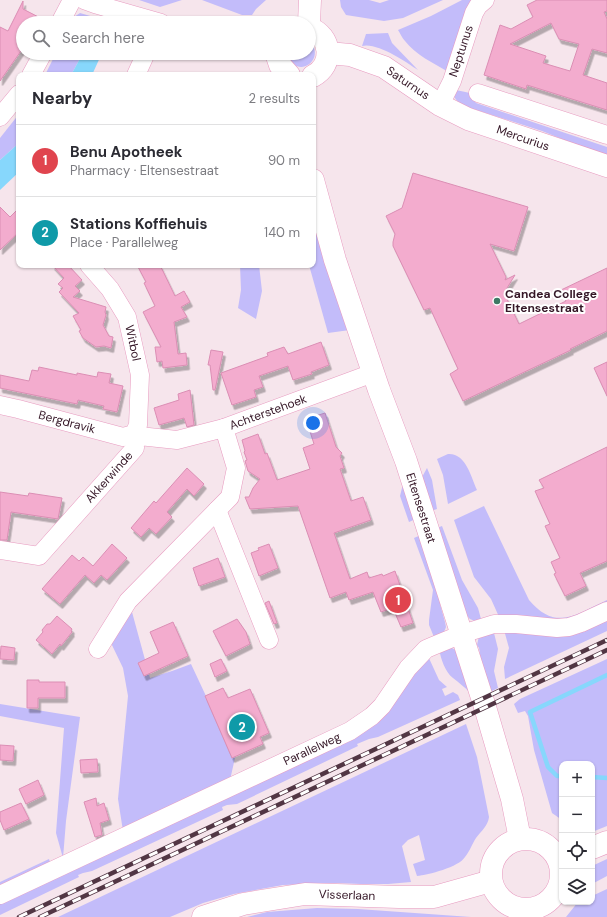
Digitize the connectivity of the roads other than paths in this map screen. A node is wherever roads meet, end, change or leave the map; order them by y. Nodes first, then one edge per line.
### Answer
1 (72, 0) edge
2 (310, 0) edge
3 (485, 0) edge
4 (90, 2) edge
5 (64, 16) edge
6 (137, 16) edge
7 (309, 16) edge
8 (316, 31) edge
9 (328, 53) junction
10 (39, 60) edge
11 (143, 60) edge
12 (278, 60) edge
13 (33, 72) edge
14 (137, 72) edge
15 (286, 72) edge
16 (316, 74) edge
17 (478, 93) dead end
18 (16, 98) edge
19 (440, 105) junction
20 (0, 117) edge
21 (607, 134) edge
22 (607, 166) edge
23 (316, 191) edge
24 (92, 268) edge
25 (373, 373) junction
26 (0, 405) edge
27 (224, 428) junction
28 (134, 434) junction
29 (218, 510) junction
30 (0, 550) edge
31 (607, 611) edge
32 (462, 634) junction
33 (269, 640) dead end
34 (98, 649) dead end
35 (520, 839) junction
36 (607, 842) edge
37 (595, 847) edge
38 (559, 860) edge
39 (561, 869) edge
40 (491, 881) junction
41 (0, 895) edge
42 (534, 913) edge
43 (203, 917) edge

1 - 5 street
2 - 7 street
3 - 19 street, Neptunus
4 - 6 street
8 - 9 street
9 - 16 street
9 - 19 street, Saturnus
10 - 13 street
11 - 14 street
12 - 15 street
17 - 21 street
18 - 20 street
19 - 22 street, Mercurius
23 - 25 street, Eltensestraat
24 - 28 street, Witbol
25 - 27 street, Achterstehoek
25 - 32 street, Eltensestraat
26 - 28 street, Bergdravik
27 - 28 street, Akkerwinde
27 - 29 street, Achterstehoek
28 - 30 street, Akkerwinde
29 - 33 street
29 - 34 street, Achterstehoek
31 - 32 street, Parallelweg
32 - 35 street, Eltensestraat
32 - 41 street, Parallelweg
35 - 38 street
35 - 40 street
36 - 37 street
39 - 42 street
40 - 42 street
40 - 43 street, Visserlaan

